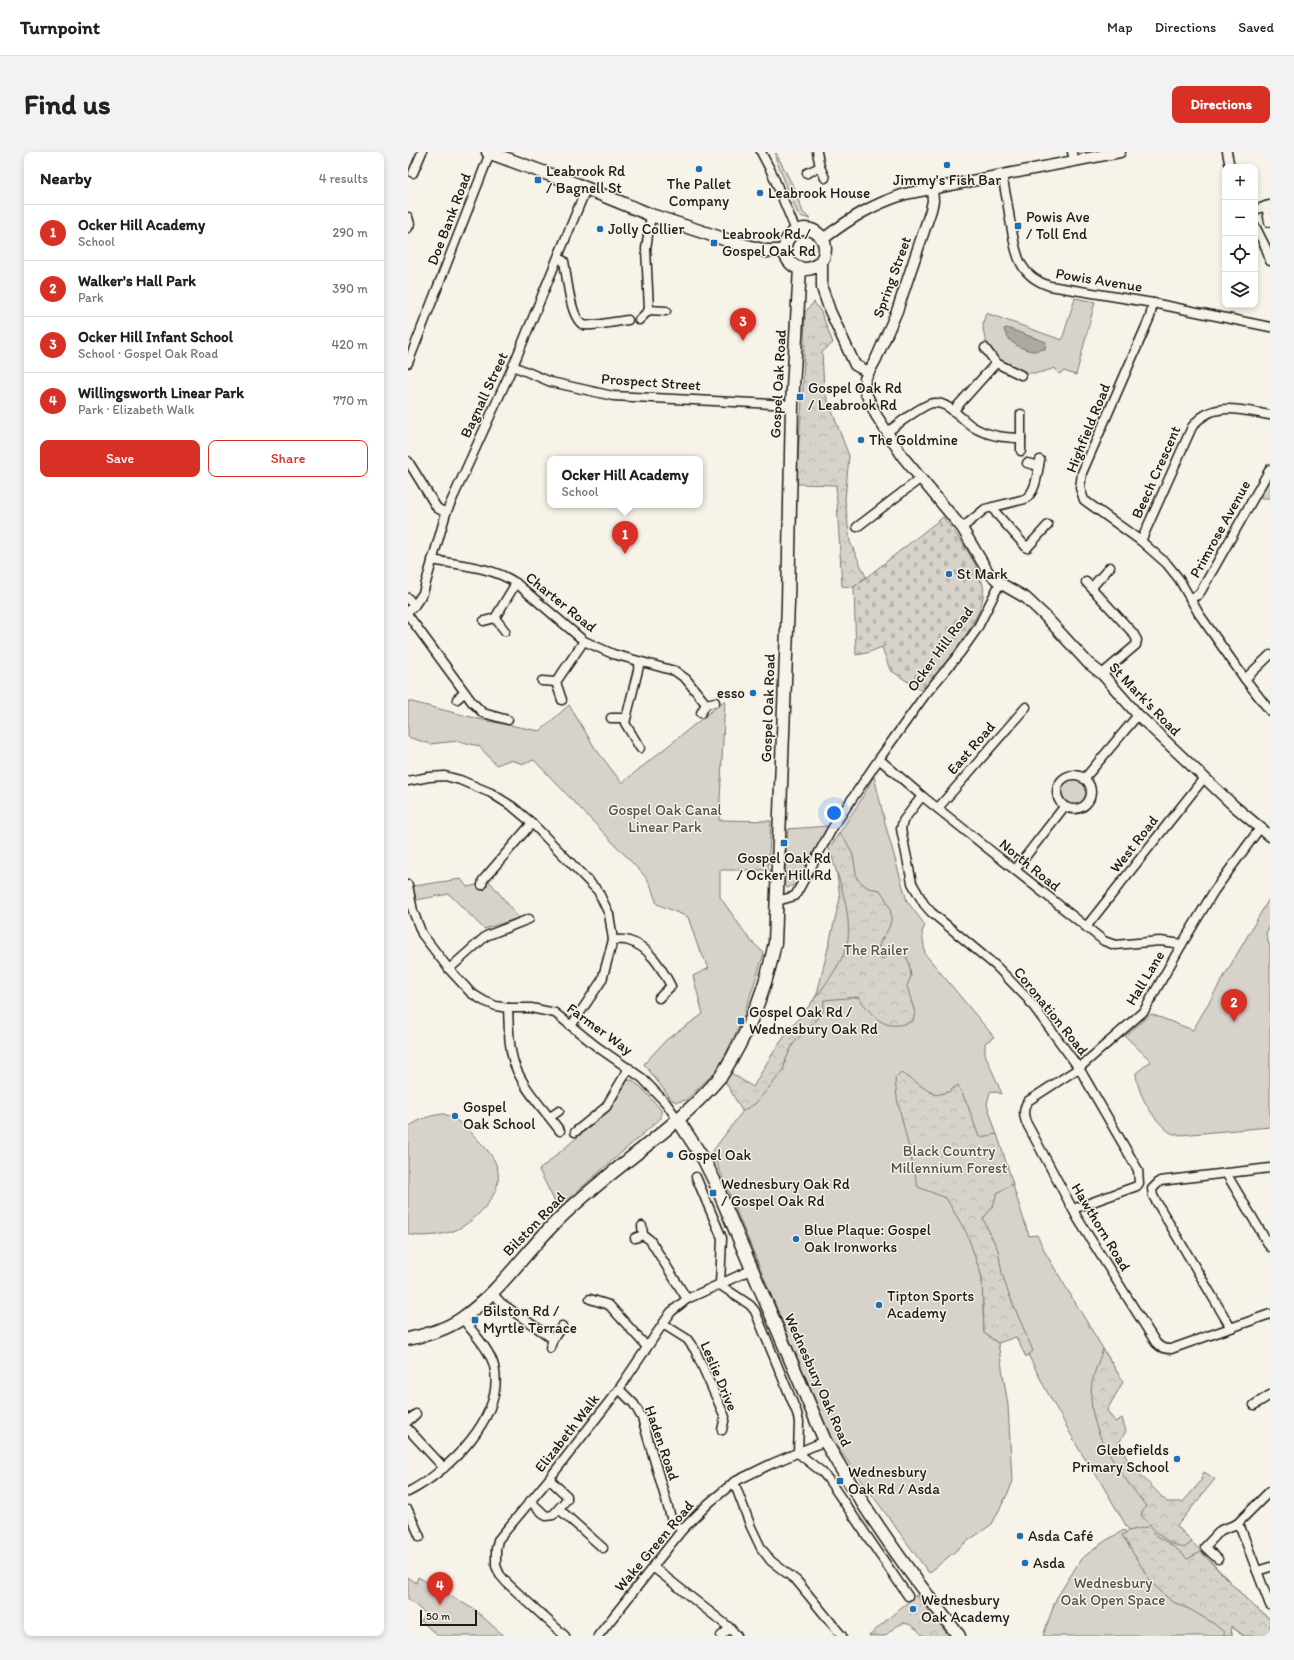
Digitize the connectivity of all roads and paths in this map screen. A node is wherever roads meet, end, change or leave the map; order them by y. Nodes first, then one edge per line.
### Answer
1 (422, 152) edge
2 (489, 152) edge
3 (761, 152) edge
4 (817, 152) edge
5 (1120, 152) edge
6 (1227, 152) edge
7 (1073, 156) edge
8 (1229, 164) edge
9 (820, 167) junction
10 (413, 173) dead end
11 (807, 173) dead end
12 (1002, 175) junction
13 (825, 178) dead end
14 (932, 189) junction
15 (586, 190) junction
16 (1268, 205) edge
17 (1258, 209) edge
18 (651, 215) junction
19 (408, 217) edge
20 (1269, 222) dead end
21 (408, 228) edge
22 (796, 231) junction
23 (1258, 232) edge
24 (823, 239) junction
25 (785, 251) junction
26 (558, 258) junction
27 (822, 260) junction
28 (1270, 261) edge
29 (800, 268) junction
30 (1153, 303) junction
31 (649, 310) junction
32 (666, 311) dead end
33 (628, 320) dead end
34 (639, 320) dead end
35 (1270, 326) edge
36 (984, 348) dead end
37 (408, 363) edge
38 (996, 364) junction
39 (513, 366) junction
40 (868, 372) junction
41 (1020, 374) dead end
42 (792, 405) junction
43 (953, 411) junction
44 (1021, 414) dead end
45 (1270, 415) edge
46 (886, 432) junction
47 (1021, 438) junction
48 (1021, 451) dead end
49 (408, 461) edge
50 (1027, 463) dead end
51 (1270, 469) edge
52 (921, 478) junction
53 (993, 507) junction
54 (446, 513) junction
55 (1048, 525) dead end
56 (857, 527) dead end
57 (962, 528) junction
58 (1141, 541) junction
59 (432, 560) junction
60 (1110, 567) dead end
61 (1086, 582) dead end
62 (516, 583) junction
63 (1000, 583) junction
64 (1092, 588) junction
65 (408, 598) edge
66 (1190, 598) junction
67 (411, 608) edge
68 (408, 615) edge
69 (495, 618) junction
70 (484, 621) dead end
71 (505, 631) dead end
72 (584, 641) junction
73 (1270, 655) edge
74 (640, 662) junction
75 (1102, 674) junction
76 (1245, 679) junction
77 (542, 681) dead end
78 (556, 682) junction
79 (464, 693) junction
80 (457, 699) dead end
81 (562, 700) dead end
82 (715, 702) dead end
83 (706, 704) junction
84 (1026, 707) dead end
85 (1270, 711) edge
86 (701, 713) dead end
87 (1138, 715) junction
88 (611, 718) dead end
89 (625, 718) junction
90 (508, 720) dead end
91 (640, 748) dead end
92 (879, 759) junction
93 (1204, 778) junction
94 (1084, 779) junction
95 (408, 781) edge
96 (922, 796) junction
97 (1064, 806) junction
98 (938, 808) junction
99 (532, 823) junction
100 (1267, 832) edge
101 (1015, 870) junction
102 (408, 885) edge
103 (482, 885) dead end
104 (777, 901) junction
105 (529, 919) dead end
106 (1086, 927) junction
107 (613, 940) junction
108 (1182, 944) junction
109 (449, 969) junction
110 (659, 998) dead end
111 (508, 1008) junction
112 (571, 1026) junction
113 (629, 1068) junction
114 (1079, 1068) junction
115 (559, 1110) dead end
116 (1024, 1112) joint
117 (550, 1117) junction
118 (678, 1120) junction
119 (560, 1131) dead end
120 (575, 1132) dead end
121 (1270, 1168) edge
122 (1226, 1173) junction
123 (696, 1177) dead end
124 (1073, 1209) junction
125 (635, 1238) dead end
126 (1270, 1247) edge
127 (751, 1270) junction
128 (720, 1285) junction
129 (492, 1293) junction
130 (590, 1299) dead end
131 (686, 1299) junction
132 (1270, 1314) edge
133 (462, 1318) junction
134 (663, 1324) junction
135 (562, 1326) dead end
136 (1231, 1328) junction
137 (408, 1339) edge
138 (553, 1339) junction
139 (647, 1347) junction
140 (550, 1348) dead end
141 (619, 1389) junction
142 (1270, 1395) edge
143 (1254, 1405) dead end
144 (416, 1414) dead end
145 (408, 1421) edge
146 (408, 1429) edge
147 (722, 1430) dead end
148 (825, 1441) junction
149 (798, 1453) junction
150 (444, 1468) junction
151 (549, 1479) junction
152 (734, 1482) junction
153 (1270, 1491) edge
154 (408, 1492) edge
155 (530, 1501) junction
156 (559, 1509) junction
157 (408, 1510) edge
158 (1237, 1524) junction
159 (682, 1530) junction
160 (420, 1536) dead end
161 (603, 1548) dead end
162 (1218, 1559) dead end
163 (653, 1567) junction
164 (1270, 1568) edge
165 (1257, 1572) junction
166 (908, 1596) dead end
167 (1270, 1605) edge
168 (730, 1628) junction
169 (565, 1636) edge
170 (598, 1636) edge
171 (721, 1636) edge
172 (737, 1636) edge
173 (842, 1636) edge
174 (959, 1636) edge

1 - 10 street
2 - 15 main road
2 - 37 street, Doe Bank Road
3 - 22 street
4 - 9 street
5 - 7 street
6 - 8 street
7 - 12 street
9 - 11 street
9 - 13 street
12 - 14 street
12 - 30 street, Powis Avenue
14 - 24 street
14 - 40 street, Spring Street
15 - 18 main road
15 - 26 street, Bagnall Street
16 - 17 street
16 - 20 street
18 - 25 main road
18 - 31 street
19 - 21 street
22 - 24 main road
22 - 25 main road
23 - 28 street
24 - 27 main road
25 - 29 main road
26 - 33 street
26 - 39 street, Bagnall Street
27 - 29 main road
27 - 40 street
29 - 42 main road, Gospel Oak Road
30 - 35 street, Powis Avenue
30 - 58 street, Highfield Road
31 - 32 street
31 - 34 street
36 - 38 street
38 - 41 street
38 - 43 street
39 - 42 street, Prospect Street
39 - 54 street, Bagnall Street
40 - 46 street
42 - 104 main road, Gospel Oak Road
43 - 46 street
43 - 47 street
44 - 47 street
45 - 58 street, Beech Crescent
46 - 52 street
47 - 48 street
49 - 54 street
50 - 53 street
51 - 66 street, Primrose Avenue
52 - 56 street
52 - 57 street
53 - 55 street
53 - 57 street
54 - 59 street, Bagnall Street
57 - 63 street
58 - 66 street, Highfield Road
59 - 62 street, Charter Road
59 - 67 street, Bagnall Street
60 - 64 street
61 - 64 street
62 - 69 street
62 - 72 street, Charter Road
63 - 75 street, St Mark's Road
63 - 92 street, Ocker Hill Road
64 - 75 street
65 - 67 street
66 - 76 street, Highfield Road
68 - 79 street
69 - 70 street
69 - 71 street
72 - 74 street, Charter Road
72 - 78 street
73 - 76 street
74 - 83 street, Charter Road
74 - 89 street
75 - 87 street, St Mark's Road
76 - 85 street, Highfield Road
77 - 78 street
78 - 81 street
79 - 80 street
79 - 90 street
82 - 83 street
83 - 86 street
84 - 98 street, East Road
87 - 93 street, St Mark's Road
87 - 94 street
88 - 89 street
89 - 91 street
92 - 96 street, North Road
92 - 104 street, Ocker Hill Road
93 - 100 street, St Mark's Road
93 - 106 street, West Road
94 - 97 street
94 - 97 street
95 - 99 street
96 - 98 street, North Road
96 - 114 street, Coronation Road
97 - 101 street
98 - 101 street, North Road
99 - 103 street
99 - 107 street
100 - 108 street, Hall Lane
101 - 106 street, North Road
102 - 109 street, Farmer Way
104 - 118 main road, Gospel Oak Road
105 - 109 street
106 - 108 street, North Road
107 - 110 street
107 - 112 street
108 - 114 street, Hall Lane
109 - 111 street, Farmer Way
111 - 112 street, Farmer Way
111 - 117 street
112 - 113 street, Farmer Way
113 - 118 street, Farmer Way
113 - 120 street
114 - 116 street, Hall Lane
114 - 124 street, Coronation Road
115 - 117 street
116 - 124 street, Hawthorn Road
117 - 119 street
118 - 127 main road, Wednesbury Oak Road
118 - 129 main road, Bilston Road
121 - 122 street
122 - 126 street
122 - 136 street
123 - 128 street
124 - 136 street, Hawthorn Road
125 - 131 street
127 - 128 street, Elizabeth Walk
127 - 148 main road, Wednesbury Oak Road
128 - 131 street, Elizabeth Walk
128 - 149 street, Wednesbury Oak Road
129 - 133 main road, Bilston Road
129 - 138 street
130 - 139 street
131 - 134 street, Elizabeth Walk
132 - 136 street
133 - 137 main road, Bilston Road
133 - 150 street
134 - 139 street, Elizabeth Walk
134 - 147 street, Leslie Drive
135 - 138 street
138 - 140 street
139 - 141 street, Elizabeth Walk
141 - 151 street, Elizabeth Walk
141 - 159 street, Haden Road
142 - 143 street
144 - 145 street
146 - 150 street
148 - 149 street, Wake Green Road
148 - 174 main road, Wednesbury Oak Road
149 - 152 street, Wake Green Road
149 - 166 street
150 - 154 street
151 - 155 street, Elizabeth Walk
151 - 156 street
152 - 159 street, Wake Green Road
152 - 173 street
153 - 158 street
155 - 156 street
155 - 169 street, Elizabeth Walk
156 - 161 street
157 - 160 street
158 - 162 street
158 - 165 street
159 - 163 street, Wake Green Road
163 - 168 street
163 - 170 street, Wake Green Road
164 - 165 street
165 - 167 street
168 - 171 street
168 - 172 street

